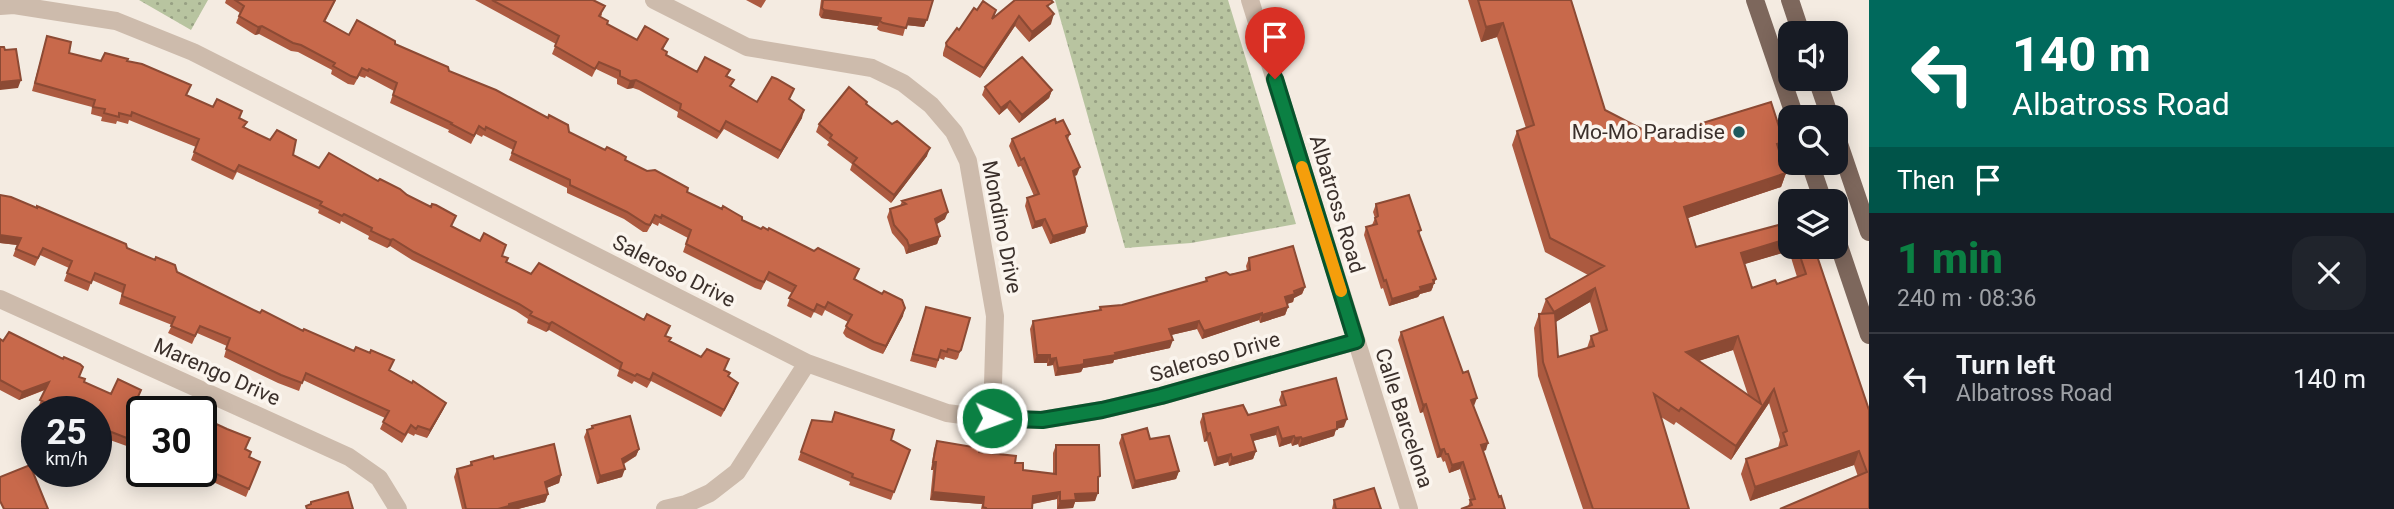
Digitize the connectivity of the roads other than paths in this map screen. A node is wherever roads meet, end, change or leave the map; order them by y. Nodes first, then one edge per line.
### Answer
1 (654, 0) edge
2 (1250, 0) edge
3 (1755, 0) edge
4 (1790, 0) edge
5 (0, 6) edge
6 (1797, 21) edge
7 (1791, 105) edge
8 (1848, 170) edge
9 (1869, 232) edge
10 (1843, 259) edge
11 (0, 299) edge
12 (1869, 335) edge
13 (1356, 341) junction
14 (807, 363) junction
15 (992, 418) junction
16 (398, 509) edge
17 (665, 509) edge
18 (1409, 509) edge

1 - 15 street, Mondino Drive
2 - 13 street, Albatross Road
3 - 7 main road
4 - 6 main road
5 - 14 street, Saleroso Drive
8 - 9 main road
10 - 12 main road
11 - 16 street, Marengo Drive
13 - 15 street, Saleroso Drive
13 - 18 street, Calle Barcelona
14 - 15 street, Saleroso Drive
14 - 17 street

